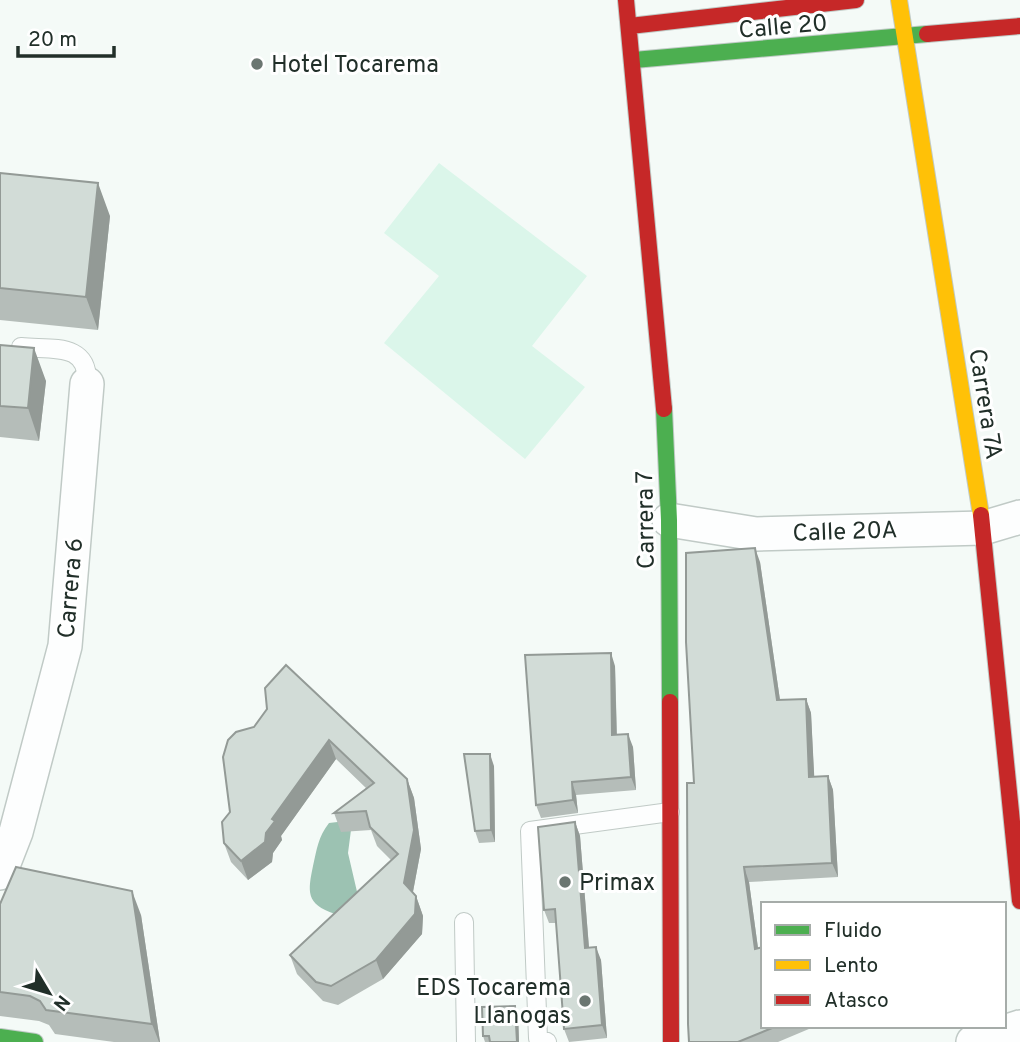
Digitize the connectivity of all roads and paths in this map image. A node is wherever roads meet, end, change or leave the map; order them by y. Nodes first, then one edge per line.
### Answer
1 (626, 0) edge
2 (856, 0) edge
3 (899, 0) edge
4 (630, 26) junction
5 (1020, 26) edge
6 (903, 39) junction
7 (634, 60) junction
8 (21, 347) edge
9 (87, 384) joint
10 (1020, 517) edge
11 (669, 520) junction
12 (983, 528) junction
13 (670, 812) junction
14 (0, 873) edge
15 (1020, 901) edge
16 (464, 922) dead end
17 (1020, 1027) edge
18 (0, 1037) edge
19 (35, 1042) edge
20 (466, 1042) edge
21 (547, 1042) edge
22 (671, 1042) edge
23 (973, 1042) edge

1 - 4 main road, Carrera 7
2 - 4 main road, Calle 20
3 - 6 main road, Carrera 7A
4 - 7 main road, Carrera 7
5 - 6 main road, Calle 20
6 - 7 main road, Calle 20
6 - 12 main road, Carrera 7A
7 - 11 main road, Carrera 7
8 - 9 lane, Carrera 6
9 - 14 street, Carrera 6
10 - 12 street, Calle 20A
11 - 12 street, Calle 20A
11 - 13 main road, Carrera 7
12 - 15 main road, Carrera 7A
13 - 21 lane
13 - 22 main road, Carrera 7
16 - 20 lane
17 - 23 street
18 - 19 main road

